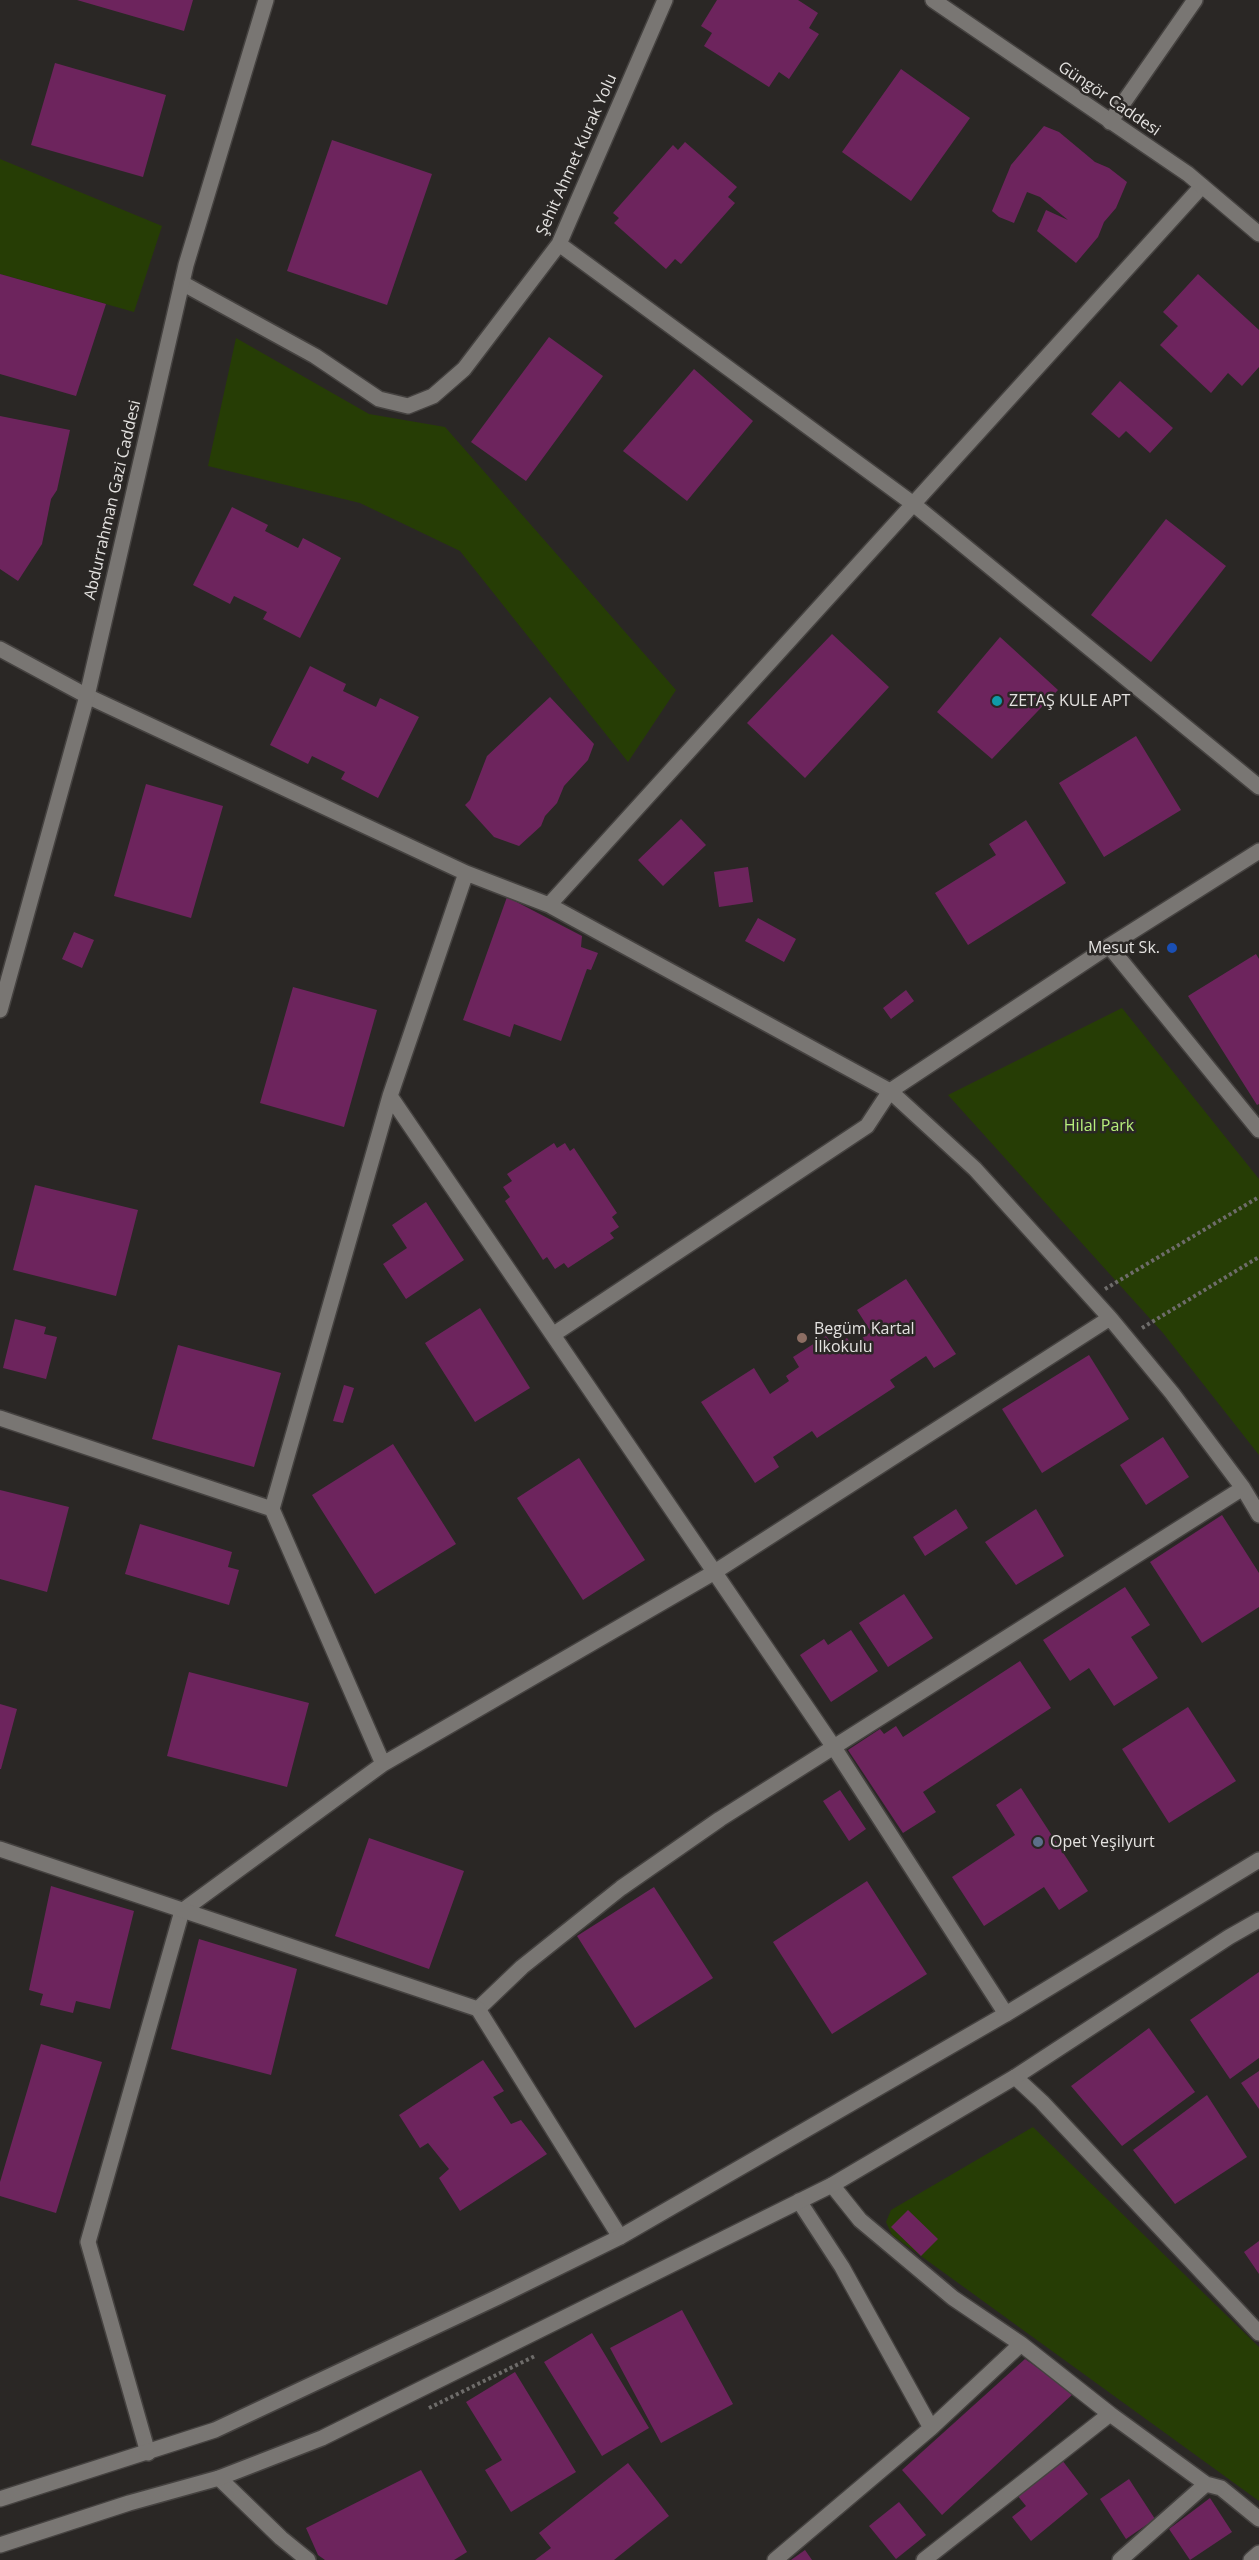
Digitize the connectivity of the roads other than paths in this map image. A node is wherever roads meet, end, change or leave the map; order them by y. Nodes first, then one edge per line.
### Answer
1 (266, 0) edge
2 (665, 0) edge
3 (933, 0) edge
4 (1195, 0) edge
5 (1110, 122) junction
6 (1202, 186) junction
7 (1259, 234) edge
8 (559, 244) junction
9 (182, 283) junction
10 (912, 503) junction
11 (0, 650) edge
12 (87, 696) junction
13 (1259, 786) edge
14 (1259, 851) edge
15 (466, 873) junction
16 (549, 905) junction
17 (1109, 946) junction
18 (0, 1010) edge
19 (890, 1090) junction
20 (390, 1096) junction
21 (1259, 1130) edge
22 (1110, 1318) junction
23 (554, 1334) junction
24 (0, 1418) edge
25 (1243, 1488) junction
26 (272, 1509) junction
27 (1259, 1515) edge
28 (714, 1573) junction
29 (833, 1746) junction
30 (383, 1764) junction
31 (0, 1850) edge
32 (1259, 1860) edge
33 (182, 1911) junction
34 (1259, 1920) edge
35 (477, 2009) junction
36 (1006, 2014) junction
37 (1015, 2078) junction
38 (832, 2185) junction
39 (799, 2201) junction
40 (620, 2237) junction
41 (1259, 2333) edge
42 (1021, 2344) junction
43 (1110, 2414) junction
44 (931, 2428) junction
45 (148, 2453) junction
46 (219, 2478) junction
47 (1206, 2484) junction
48 (0, 2499) edge
49 (1259, 2519) edge
50 (0, 2545) edge
51 (1259, 2553) edge
52 (308, 2560) edge
53 (775, 2560) edge
54 (924, 2560) edge
55 (1120, 2560) edge
56 (1251, 2560) edge

1 - 9 street, Abdurrahman Gazi Caddesi
2 - 8 street, Şehit Ahmet Kurak Yolu
3 - 5 street, Güngör Caddesi
4 - 5 street
5 - 6 street, Güngör Caddesi
6 - 7 street, Güngör Caddesi
6 - 10 street
8 - 9 street, Şehit Ahmet Kurak Yolu
8 - 10 street
9 - 12 street, Abdurrahman Gazi Caddesi
10 - 13 street
10 - 16 street
11 - 12 street
12 - 15 street
12 - 18 street, Abdurrahman Gazi Caddesi
14 - 17 street
15 - 16 street
15 - 20 street
16 - 19 street
17 - 19 street
17 - 21 street
19 - 22 street
19 - 23 street
20 - 23 street
20 - 26 street
22 - 25 street
22 - 28 street
23 - 28 street
24 - 26 street
25 - 27 street
25 - 29 street
26 - 30 street
28 - 29 street
28 - 30 street
29 - 35 street
29 - 36 street
30 - 33 street
31 - 33 street
32 - 36 street
33 - 35 street
33 - 45 street
34 - 37 street
35 - 40 street
36 - 40 street
37 - 38 street
37 - 41 street
38 - 39 street
38 - 42 street
39 - 44 street
39 - 46 street
40 - 45 street
42 - 43 street
42 - 44 street
43 - 47 street
43 - 54 street
44 - 53 street
45 - 48 street
46 - 50 street
46 - 52 street
47 - 49 street
47 - 55 street
51 - 56 street

